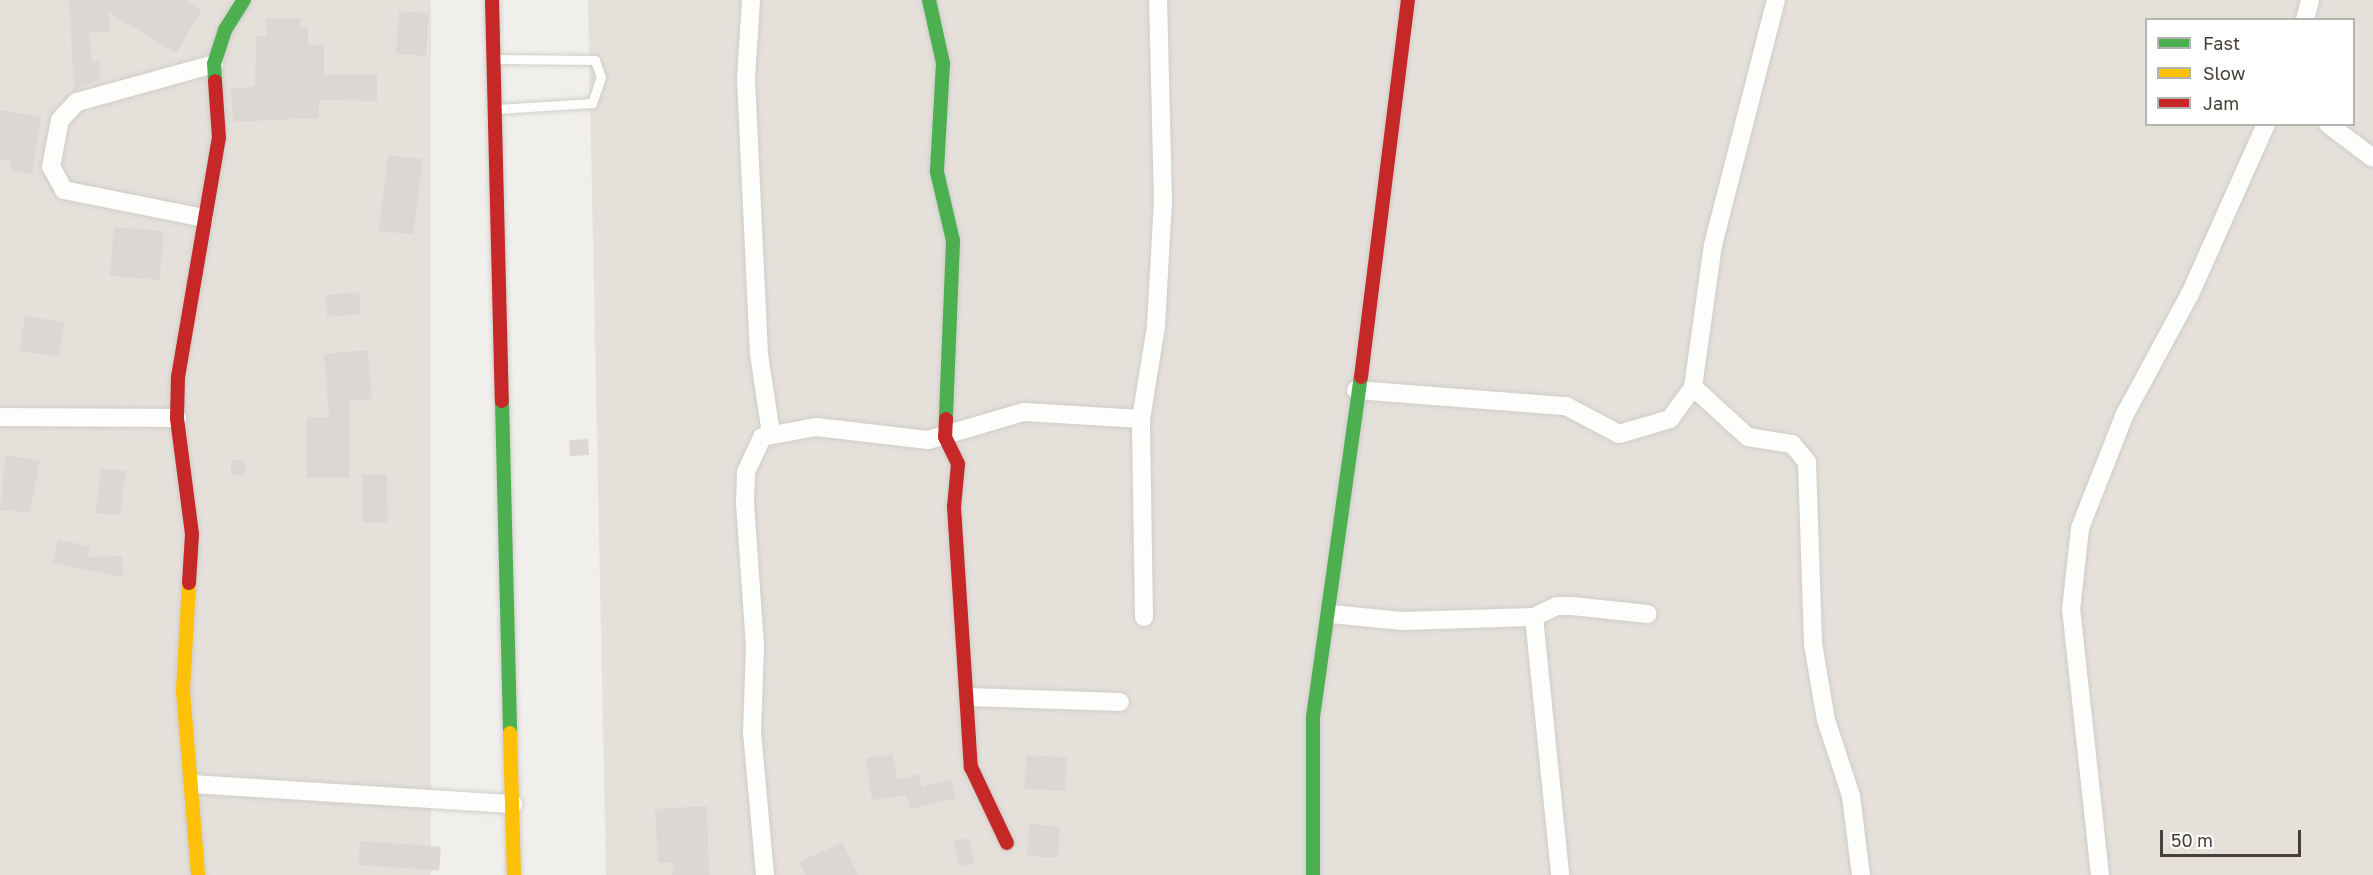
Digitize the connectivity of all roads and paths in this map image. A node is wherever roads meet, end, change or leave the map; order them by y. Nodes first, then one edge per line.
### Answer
1 (243, 0) edge
2 (492, 0) edge
3 (751, 0) edge
4 (929, 0) edge
5 (1158, 0) edge
6 (1408, 0) edge
7 (1776, 0) edge
8 (2310, 0) edge
9 (2306, 18) edge
10 (490, 58) junction
11 (214, 64) junction
12 (491, 110) junction
13 (2265, 126) edge
14 (2331, 126) edge
15 (2373, 158) edge
16 (204, 218) junction
17 (1693, 387) junction
18 (1356, 390) junction
19 (0, 417) edge
20 (177, 418) junction
21 (1141, 419) junction
22 (771, 433) junction
23 (945, 437) junction
24 (1330, 614) junction
25 (1648, 614) dead end
26 (1144, 616) dead end
27 (1534, 617) junction
28 (970, 697) junction
29 (1120, 702) dead end
30 (193, 784) junction
31 (513, 804) junction
32 (1007, 843) dead end
33 (198, 875) edge
34 (514, 875) edge
35 (765, 875) edge
36 (1312, 875) edge
37 (1560, 875) edge
38 (1861, 875) edge
39 (2100, 875) edge

1 - 11 street
2 - 10 street
3 - 22 street
4 - 23 street
5 - 21 street
6 - 18 street
7 - 17 street
8 - 9 street
10 - 12 street
10 - 12 lane
11 - 16 street
11 - 16 street
12 - 31 street
13 - 39 street
14 - 15 street
16 - 20 street
17 - 18 street
17 - 38 street
18 - 24 street
19 - 20 street
20 - 30 street
21 - 23 street
21 - 26 street
22 - 23 street
22 - 35 street
23 - 28 street
24 - 27 street
24 - 36 street
25 - 27 street
27 - 37 street
28 - 29 street
28 - 32 street
30 - 31 street
30 - 33 street
31 - 34 street

